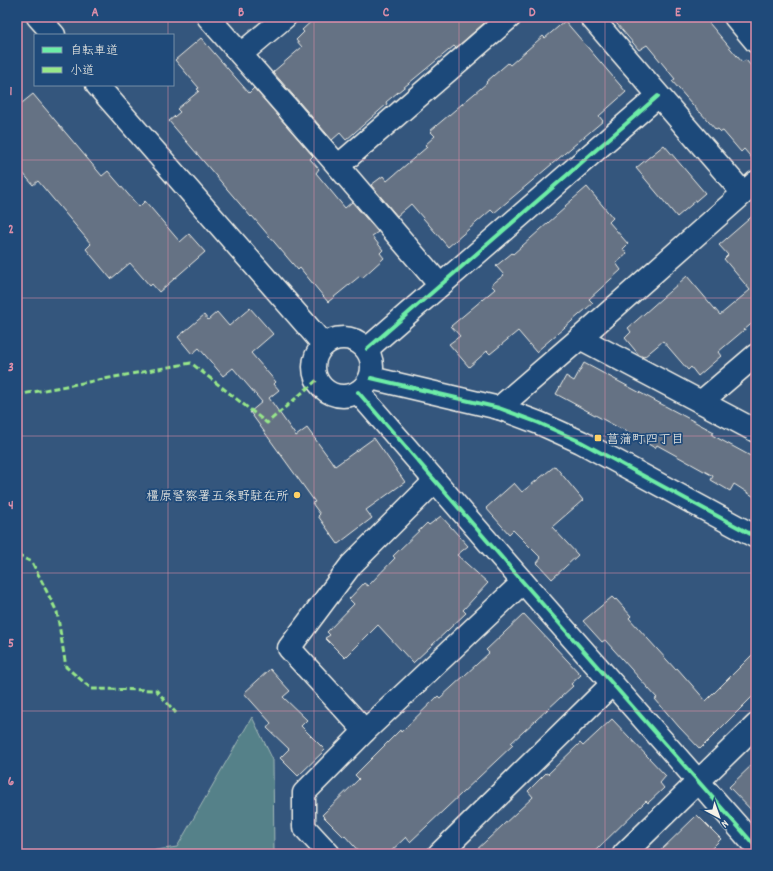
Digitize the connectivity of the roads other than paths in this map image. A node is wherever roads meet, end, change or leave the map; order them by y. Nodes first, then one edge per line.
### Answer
1 (208, 17) edge
2 (285, 17) edge
3 (510, 17) edge
4 (591, 17) edge
5 (735, 17) edge
6 (756, 42) edge
7 (241, 54) junction
8 (98, 86) edge
9 (658, 96) junction
10 (338, 166) junction
11 (750, 188) edge
12 (440, 285) junction
13 (580, 338) junction
14 (324, 345) junction
15 (367, 349) junction
16 (756, 355) edge
17 (364, 385) junction
18 (701, 402) junction
19 (499, 408) junction
20 (756, 431) edge
21 (434, 482) junction
22 (756, 537) edge
23 (523, 582) junction
24 (612, 684) junction
25 (756, 724) edge
26 (365, 731) junction
27 (699, 782) junction
28 (756, 847) edge
29 (329, 854) edge
30 (439, 854) edge
31 (624, 854) edge

1 - 7 street
2 - 7 street
3 - 10 street
4 - 9 street
5 - 6 street
7 - 10 street
8 - 14 street
9 - 11 street
9 - 12 street
10 - 12 street
11 - 13 street
12 - 15 street
13 - 18 street
13 - 19 street
14 - 15 street
14 - 17 street
15 - 17 street
16 - 18 street
17 - 19 street
17 - 21 street
18 - 20 street
19 - 22 street
21 - 23 street
21 - 26 street
23 - 24 street
23 - 26 street
24 - 27 street
24 - 30 street
25 - 27 street
26 - 29 street
27 - 28 street
27 - 31 street

